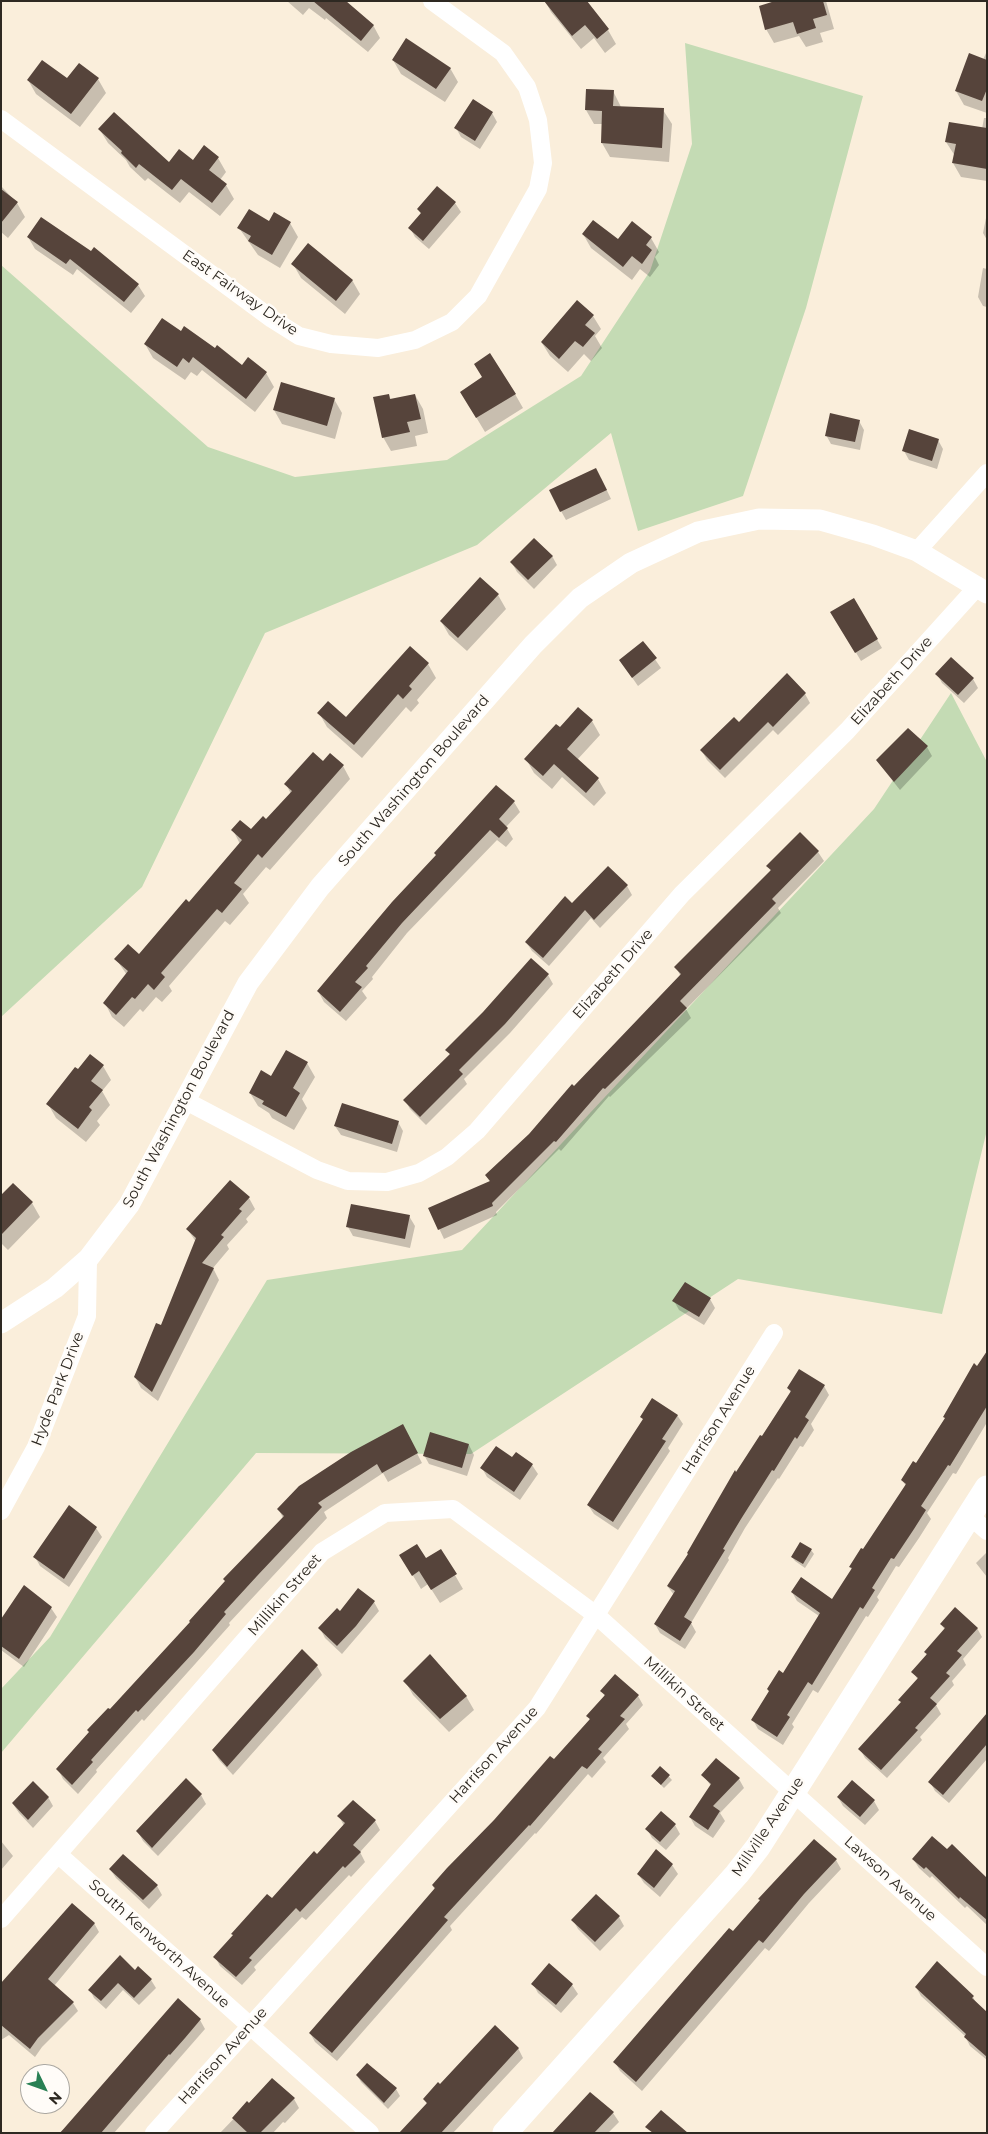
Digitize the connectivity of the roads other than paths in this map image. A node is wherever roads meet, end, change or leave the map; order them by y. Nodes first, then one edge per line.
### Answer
1 (432, 1) edge
2 (1, 119) edge
3 (987, 473) edge
4 (917, 551) junction
5 (982, 590) edge
6 (186, 1102) junction
7 (88, 1259) junction
8 (1, 1323) edge
9 (774, 1333) dead end
10 (987, 1488) edge
11 (1, 1511) edge
12 (978, 1524) edge
13 (596, 1615) junction
14 (793, 1792) junction
15 (59, 1855) junction
16 (1, 1920) edge
17 (987, 1967) edge
18 (250, 2026) junction
19 (154, 2133) edge
20 (370, 2133) edge
21 (505, 2133) edge

1 - 2 street, East Fairway Drive
3 - 4 street
4 - 5 street, South Washington Boulevard
4 - 6 street, South Washington Boulevard
5 - 6 street, Elizabeth Drive
6 - 7 street, South Washington Boulevard
7 - 8 street, South Washington Boulevard
7 - 11 street, Hyde Park Drive
9 - 13 street, Harrison Avenue
10 - 12 main road, Millville Avenue
12 - 14 main road, Millville Avenue
13 - 14 street, Millikin Street
13 - 15 street, Millikin Street
13 - 18 street, Harrison Avenue
14 - 17 street, Lawson Avenue
14 - 21 main road, Millville Avenue
15 - 16 street, Millikin Street
15 - 18 street, South Kenworth Avenue
18 - 19 street, Harrison Avenue
18 - 20 street, South Kenworth Avenue

